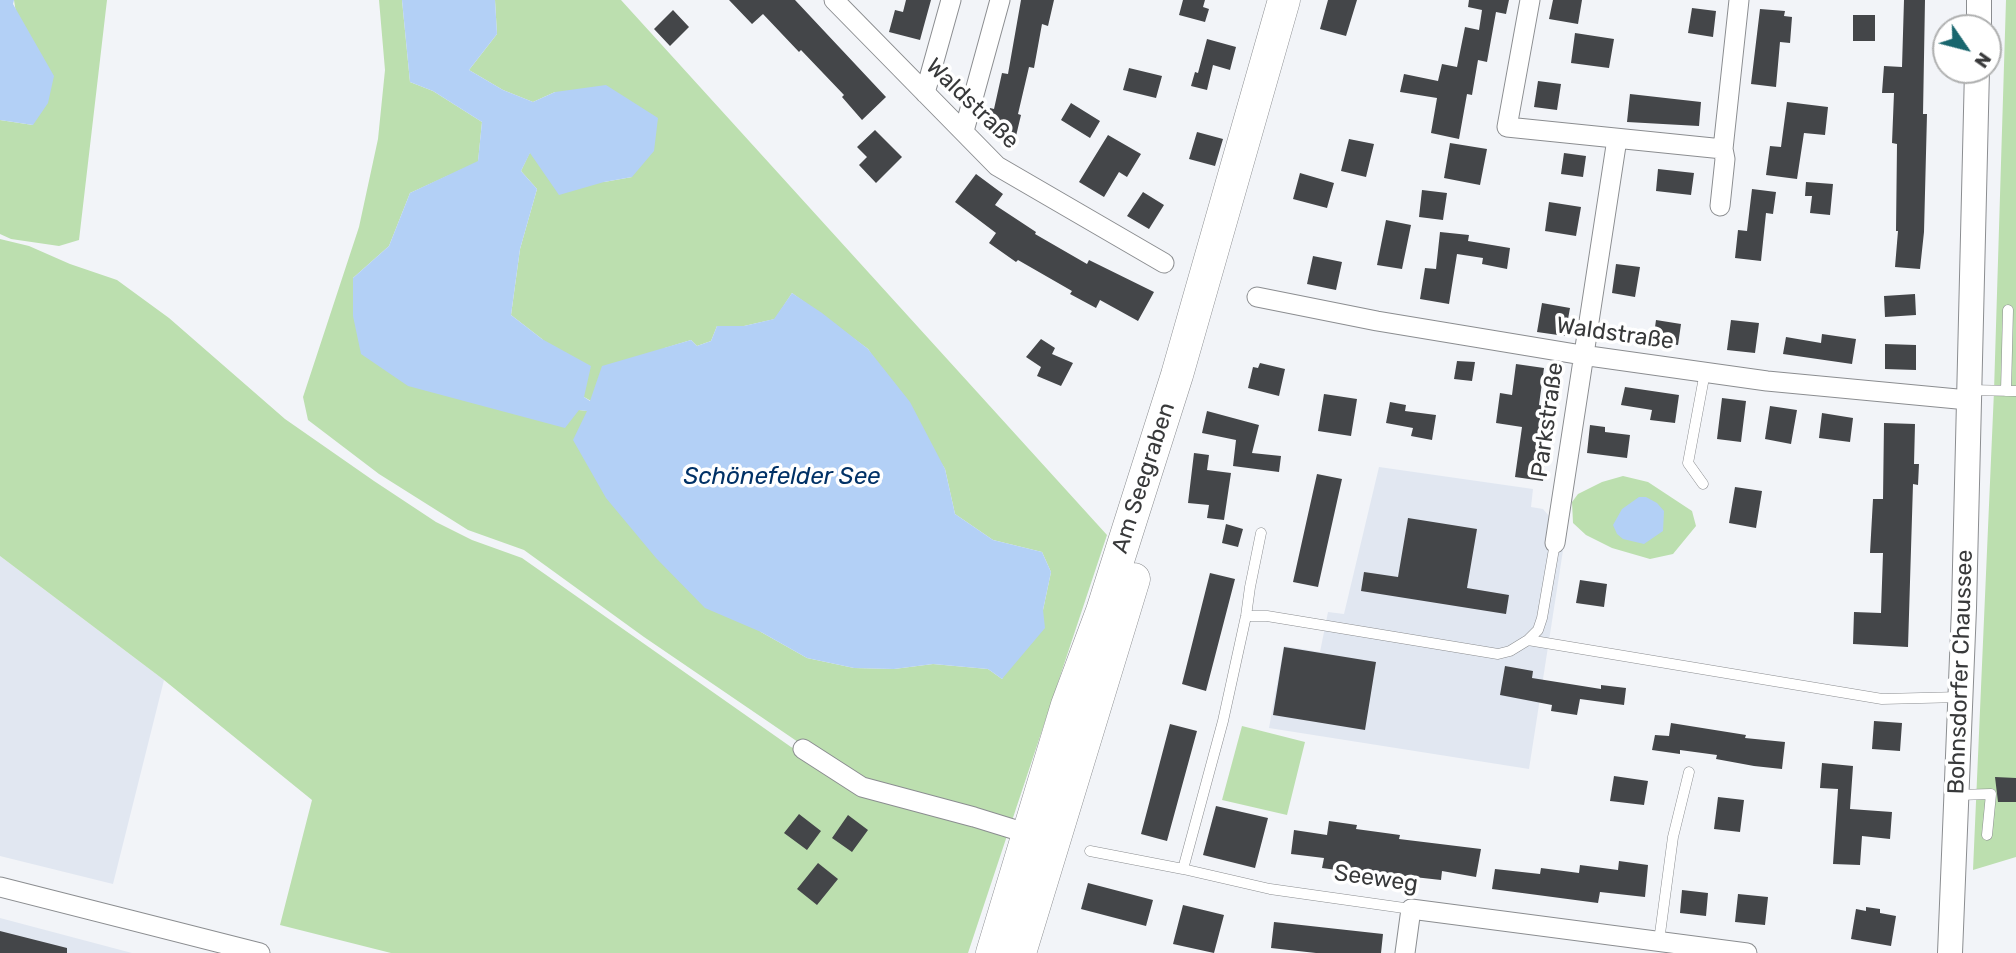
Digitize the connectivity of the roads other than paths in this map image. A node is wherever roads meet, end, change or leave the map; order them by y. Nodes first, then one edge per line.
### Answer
1 (834, 0) edge
2 (951, 0) edge
3 (1000, 0) edge
4 (1284, 0) edge
5 (1306, 0) edge
6 (1530, 0) edge
7 (1739, 0) edge
8 (1977, 84) edge
9 (925, 93) junction
10 (964, 131) junction
11 (1617, 139) junction
12 (1723, 149) junction
13 (1720, 206) dead end
14 (1164, 262) dead end
15 (1257, 296) dead end
16 (2008, 310) dead end
17 (1582, 355) junction
18 (1705, 372) junction
19 (2011, 391) edge
20 (1968, 395) junction
21 (1703, 484) dead end
22 (1261, 533) dead end
23 (1555, 543) joint
24 (1246, 616) junction
25 (1528, 640) junction
26 (1961, 697) junction
27 (803, 749) dead end
28 (1689, 772) dead end
29 (1956, 795) junction
30 (1029, 834) junction
31 (1987, 835) dead end
32 (1090, 851) dead end
33 (1183, 869) junction
34 (0, 887) edge
35 (1411, 909) junction
36 (1659, 941) junction
37 (1628, 945) edge
38 (260, 953) edge
39 (992, 953) edge
40 (1020, 953) edge
41 (1405, 953) edge
42 (1747, 953) edge
43 (1950, 953) edge

1 - 9 street, Waldstraße
2 - 9 street
3 - 10 street
4 - 30 main road, Am Seegraben
5 - 40 main road, Am Seegraben
6 - 11 street
7 - 12 street
8 - 20 street, Bohnsdorfer Chaussee
9 - 10 street, Waldstraße
10 - 14 street, Waldstraße
11 - 12 street
11 - 17 street, Parkstraße
12 - 13 street
15 - 17 street, Waldstraße
16 - 19 lane
17 - 18 street, Waldstraße
17 - 23 street, Parkstraße
18 - 20 street, Waldstraße
18 - 21 lane
19 - 20 lane
20 - 26 street, Bohnsdorfer Chaussee
22 - 24 lane
23 - 25 lane
24 - 25 lane
24 - 33 lane
25 - 26 lane
26 - 29 street, Bohnsdorfer Chaussee
27 - 30 street
28 - 36 lane
29 - 31 lane
29 - 43 street, Bohnsdorfer Chaussee
30 - 39 main road, Am Seegraben
32 - 33 lane, Seeweg
33 - 35 lane, Seeweg
34 - 38 street
35 - 37 street, Seeweg
35 - 41 street
36 - 37 street, Seeweg
36 - 42 street, Seeweg

